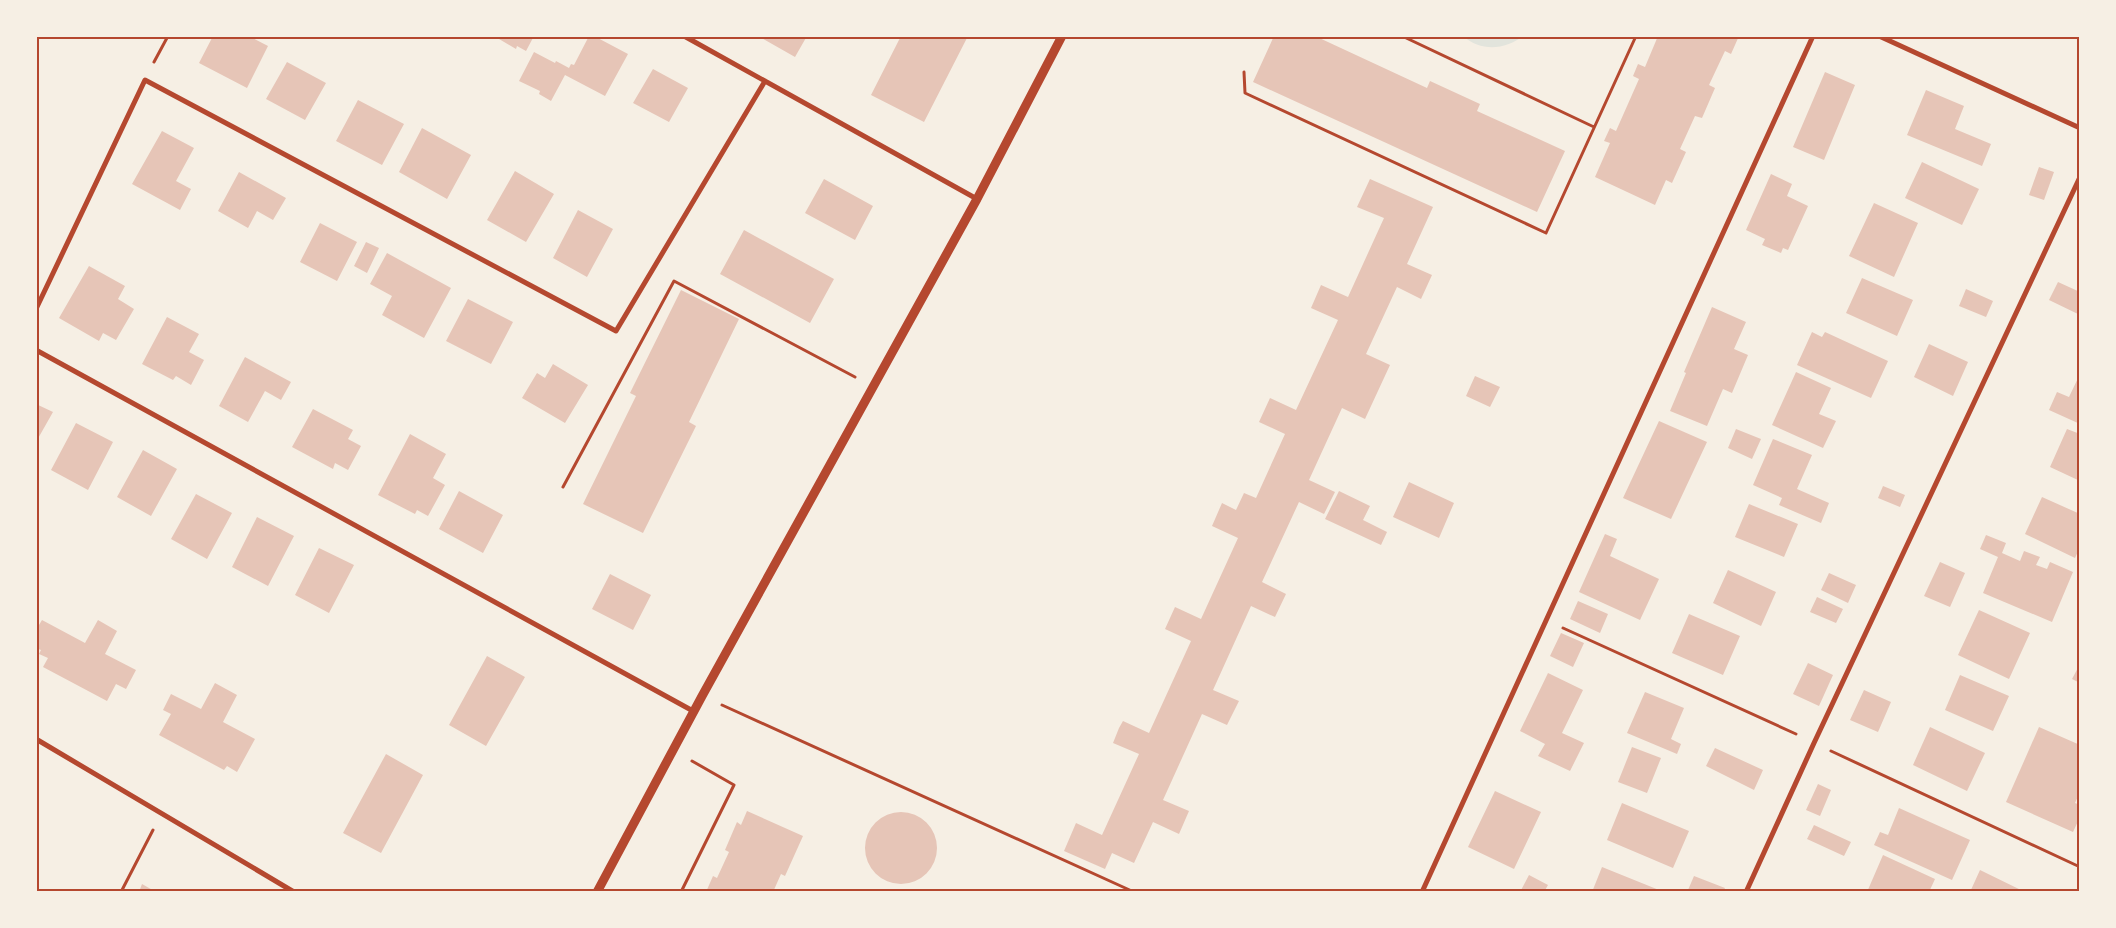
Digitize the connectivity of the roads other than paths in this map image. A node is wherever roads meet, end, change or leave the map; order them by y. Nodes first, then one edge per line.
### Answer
1 (684, 36) edge
2 (1062, 36) edge
3 (1813, 36) edge
4 (1880, 36) edge
5 (765, 81) junction
6 (2080, 128) edge
7 (2080, 177) edge
8 (977, 199) junction
9 (36, 309) edge
10 (36, 350) edge
11 (693, 711) junction
12 (36, 740) edge
13 (294, 892) edge
14 (597, 892) edge
15 (1422, 892) edge
16 (1746, 892) edge

1 - 5 street
2 - 8 street
3 - 15 street
4 - 6 street
5 - 8 street
5 - 9 street
7 - 16 street
8 - 11 street
10 - 11 street
11 - 14 street
12 - 13 street

